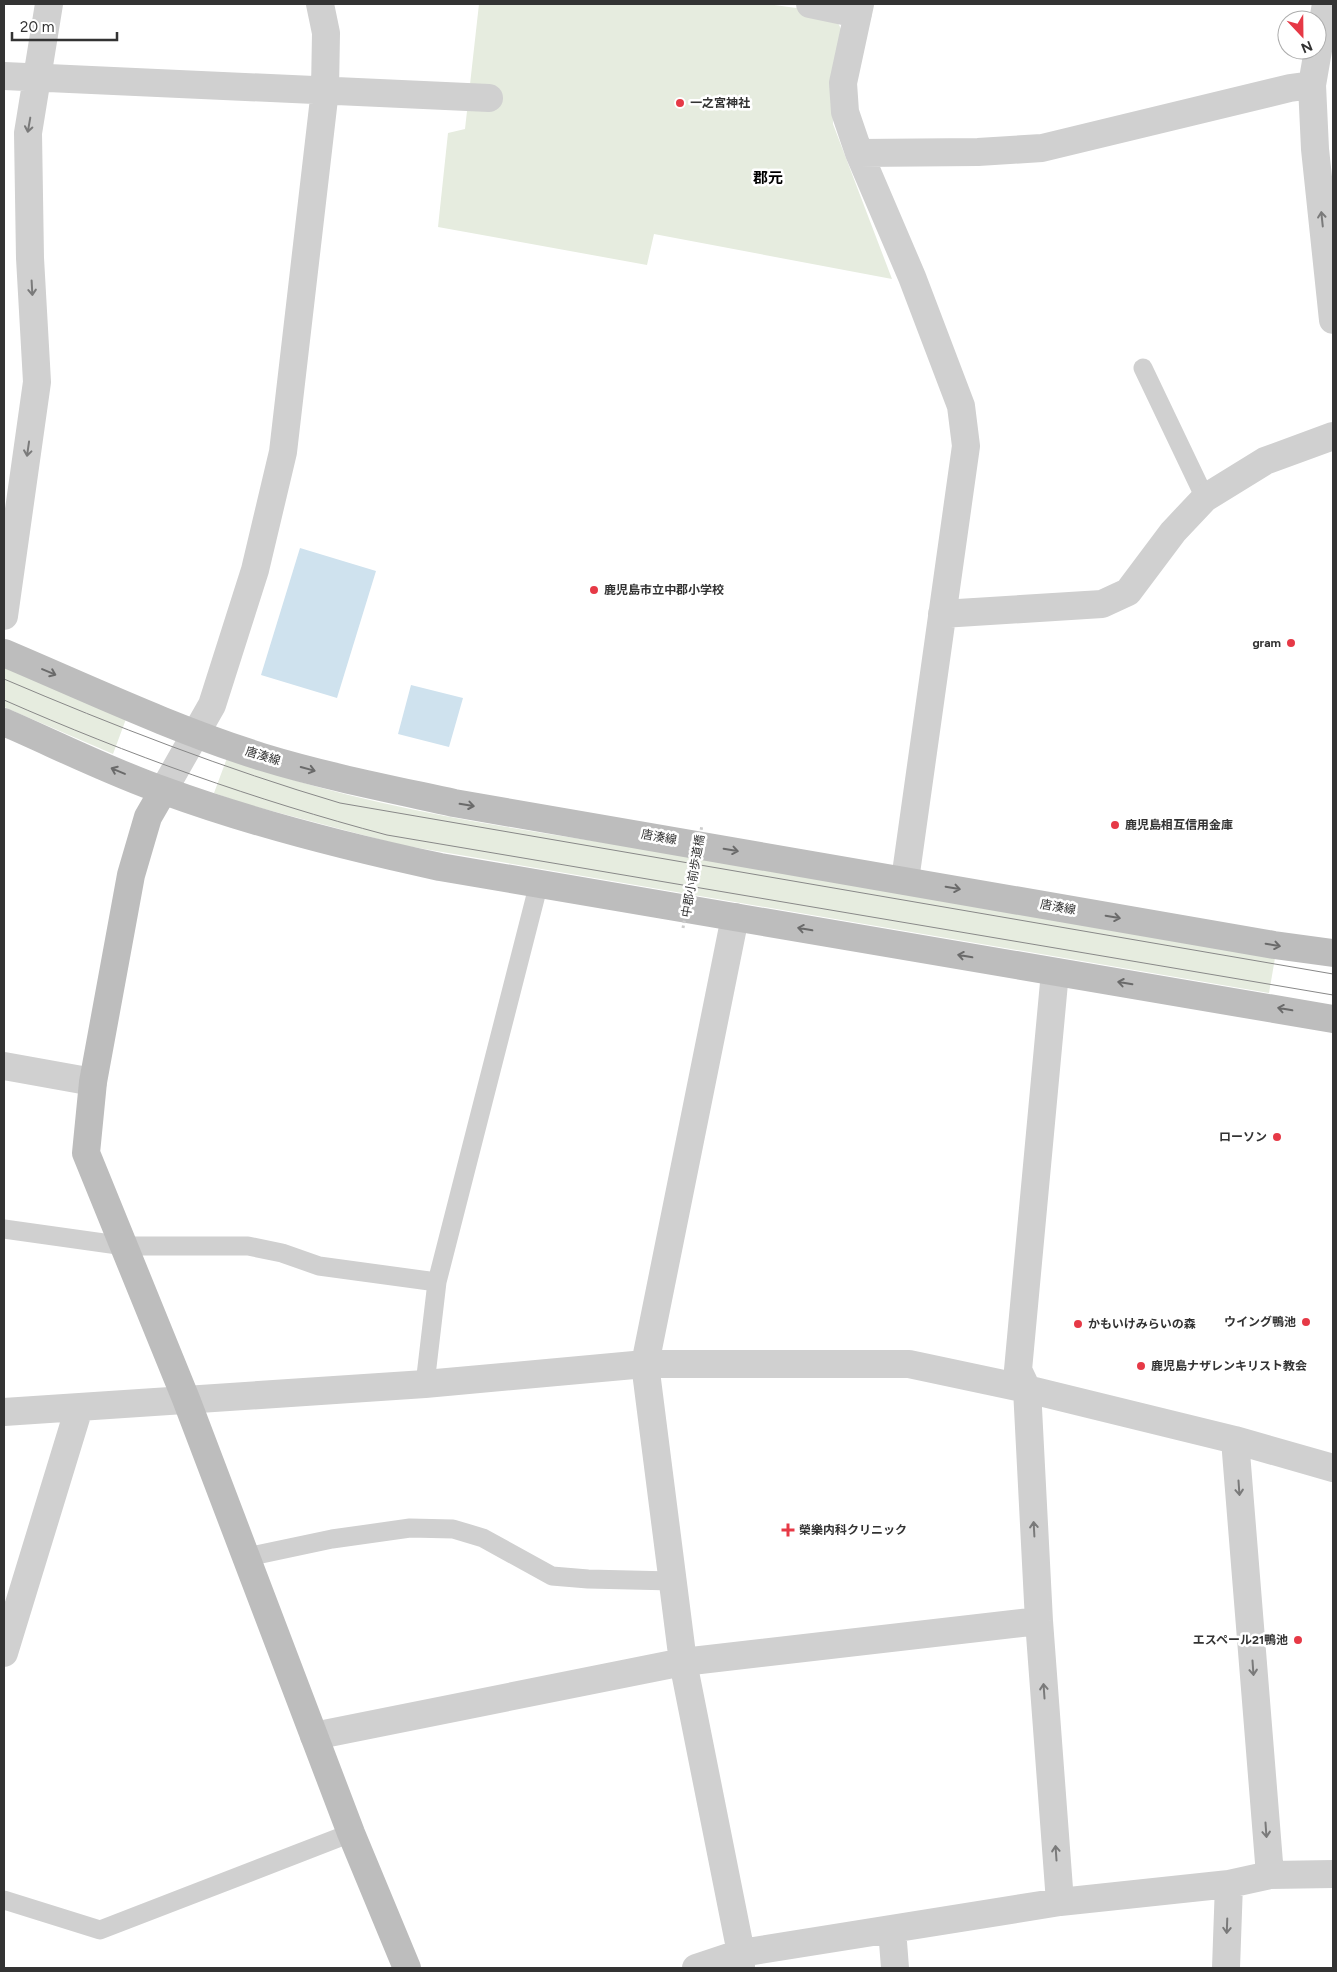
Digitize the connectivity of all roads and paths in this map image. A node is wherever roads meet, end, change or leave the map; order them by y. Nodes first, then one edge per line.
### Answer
1 (49, 4) edge
2 (320, 4) edge
3 (810, 4) edge
4 (1326, 4) edge
5 (859, 9) edge
6 (4, 76) edge
7 (38, 77) junction
8 (1312, 85) junction
9 (325, 90) junction
10 (489, 98) dead end
11 (859, 153) junction
12 (1333, 320) edge
13 (1143, 368) dead end
14 (1333, 436) edge
15 (1204, 498) junction
16 (942, 614) junction
17 (4, 616) edge
18 (4, 653) edge
19 (4, 722) edge
20 (195, 734) junction
21 (163, 791) junction
22 (702, 825) dead end
23 (905, 880) junction
24 (539, 883) junction
25 (734, 917) junction
26 (683, 928) dead end
27 (1333, 952) edge
28 (1056, 972) junction
29 (1333, 1019) edge
30 (4, 1066) edge
31 (93, 1082) junction
32 (4, 1229) edge
33 (125, 1246) junction
34 (437, 1282) junction
35 (645, 1364) junction
36 (425, 1384) junction
37 (1027, 1389) junction
38 (186, 1400) junction
39 (79, 1408) junction
40 (4, 1412) edge
41 (1236, 1440) junction
42 (1333, 1468) edge
43 (247, 1557) junction
44 (673, 1582) junction
45 (1039, 1621) junction
46 (4, 1653) edge
47 (683, 1662) junction
48 (314, 1736) junction
49 (351, 1833) junction
50 (1333, 1874) edge
51 (1270, 1875) junction
52 (1229, 1884) junction
53 (4, 1900) edge
54 (1060, 1902) junction
55 (892, 1929) junction
56 (741, 1961) edge
57 (407, 1968) edge
58 (696, 1968) edge
59 (894, 1968) edge
60 (1226, 1968) edge

1 - 7 street
2 - 9 street
3 - 5 street
4 - 8 street
5 - 11 street
6 - 7 street
7 - 9 street
7 -> 17 street
8 - 11 street
12 -> 8 street
9 - 10 street
9 - 20 street
11 - 16 street
13 - 15 lane
14 - 15 street
15 - 16 street
16 - 23 street
18 -> 20 street, 唐湊線
21 -> 19 street
20 - 21 street
20 -> 23 street, 唐湊線
21 - 24 street
21 - 31 street
22 - 26 path, 中郡小前歩道橋, bridge
23 -> 27 street, 唐湊線
24 - 25 street
24 - 34 lane
28 -> 25 street
25 - 35 street
29 -> 28 street
28 - 37 street
30 - 31 street
31 - 33 street
32 - 33 lane
33 - 34 lane
33 - 38 street
34 - 36 lane
35 - 36 street
35 - 37 street
35 - 44 street
36 - 38 street
37 - 41 street
45 -> 37 street
38 - 39 street
38 - 43 street
39 - 40 street
39 - 46 street
41 - 42 street
41 -> 51 street
43 - 44 lane
43 - 48 street
44 - 47 street
45 - 47 street
54 -> 45 street
47 - 48 street
47 - 56 street
48 - 49 street
49 - 53 lane
49 - 57 street
50 - 51 street
51 - 52 street
52 - 54 street
52 -> 60 street
54 - 55 street
55 - 56 street
55 - 59 street
56 - 58 street

